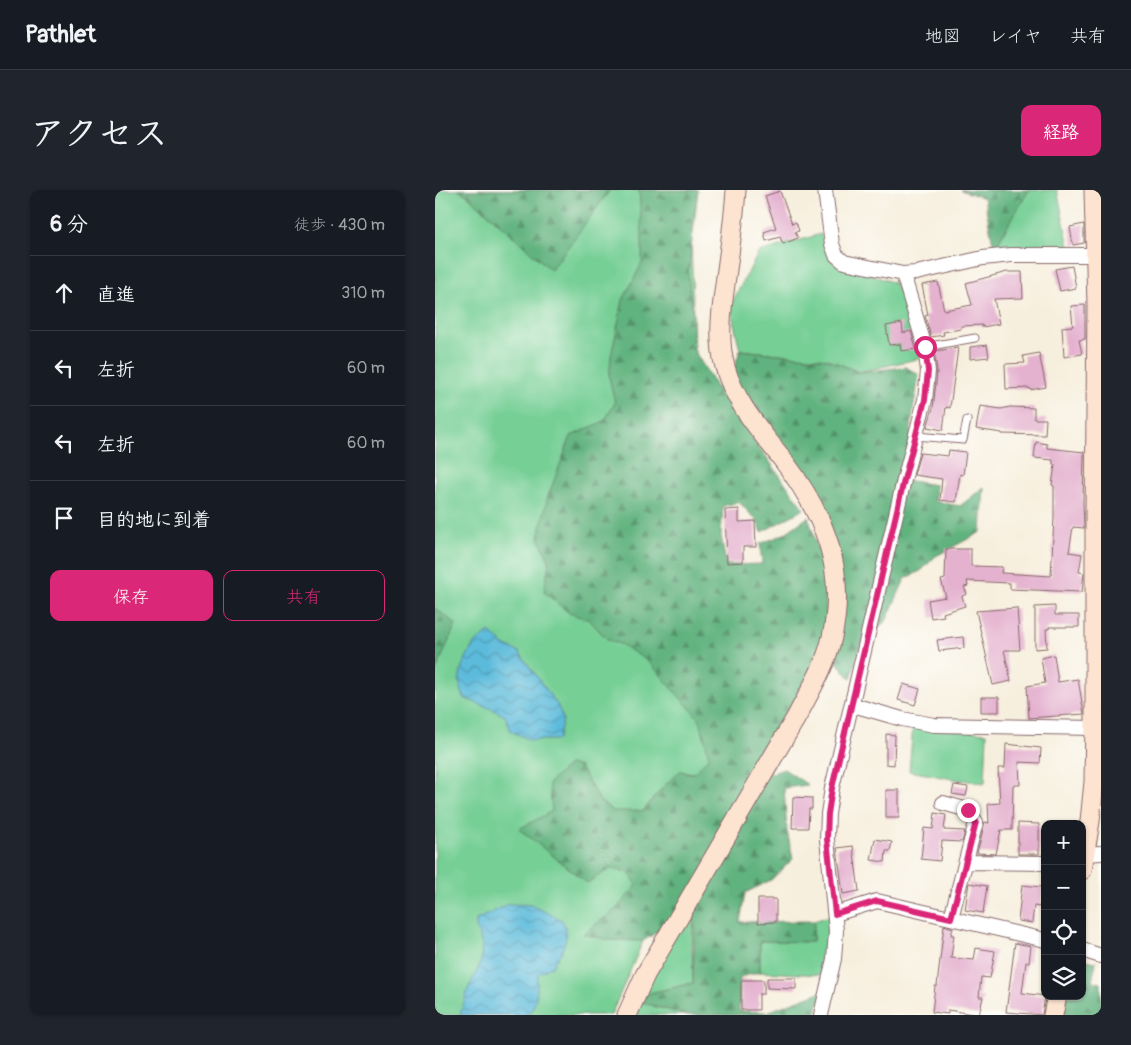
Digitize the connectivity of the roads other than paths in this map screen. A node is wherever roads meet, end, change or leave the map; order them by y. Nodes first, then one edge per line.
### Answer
1 (736, 190) edge
2 (825, 190) edge
3 (1094, 190) edge
4 (1099, 255) edge
5 (903, 274) junction
6 (1099, 306) edge
7 (975, 338) dead end
8 (925, 347) junction
9 (967, 420) dead end
10 (916, 436) junction
11 (1098, 516) edge
12 (1098, 609) edge
13 (853, 705) junction
14 (1095, 728) junction
15 (943, 803) dead end
16 (1087, 861) edge
17 (966, 862) junction
18 (1041, 863) edge
19 (835, 914) junction
20 (951, 918) junction
21 (1041, 939) edge
22 (1086, 951) edge
23 (1101, 956) edge
24 (1056, 1000) edge
25 (627, 1015) edge
26 (821, 1015) edge
27 (1053, 1015) edge

1 - 25 street
2 - 5 street
3 - 4 street
4 - 5 street
4 - 6 street
5 - 8 street
6 - 11 street
7 - 8 lane
8 - 10 street
9 - 10 lane
10 - 13 street
11 - 12 street
12 - 14 street
13 - 14 street
13 - 19 street
14 - 16 street
15 - 17 street
17 - 18 street
17 - 20 street
19 - 20 street
19 - 26 street
20 - 21 street
22 - 23 street
24 - 27 street

